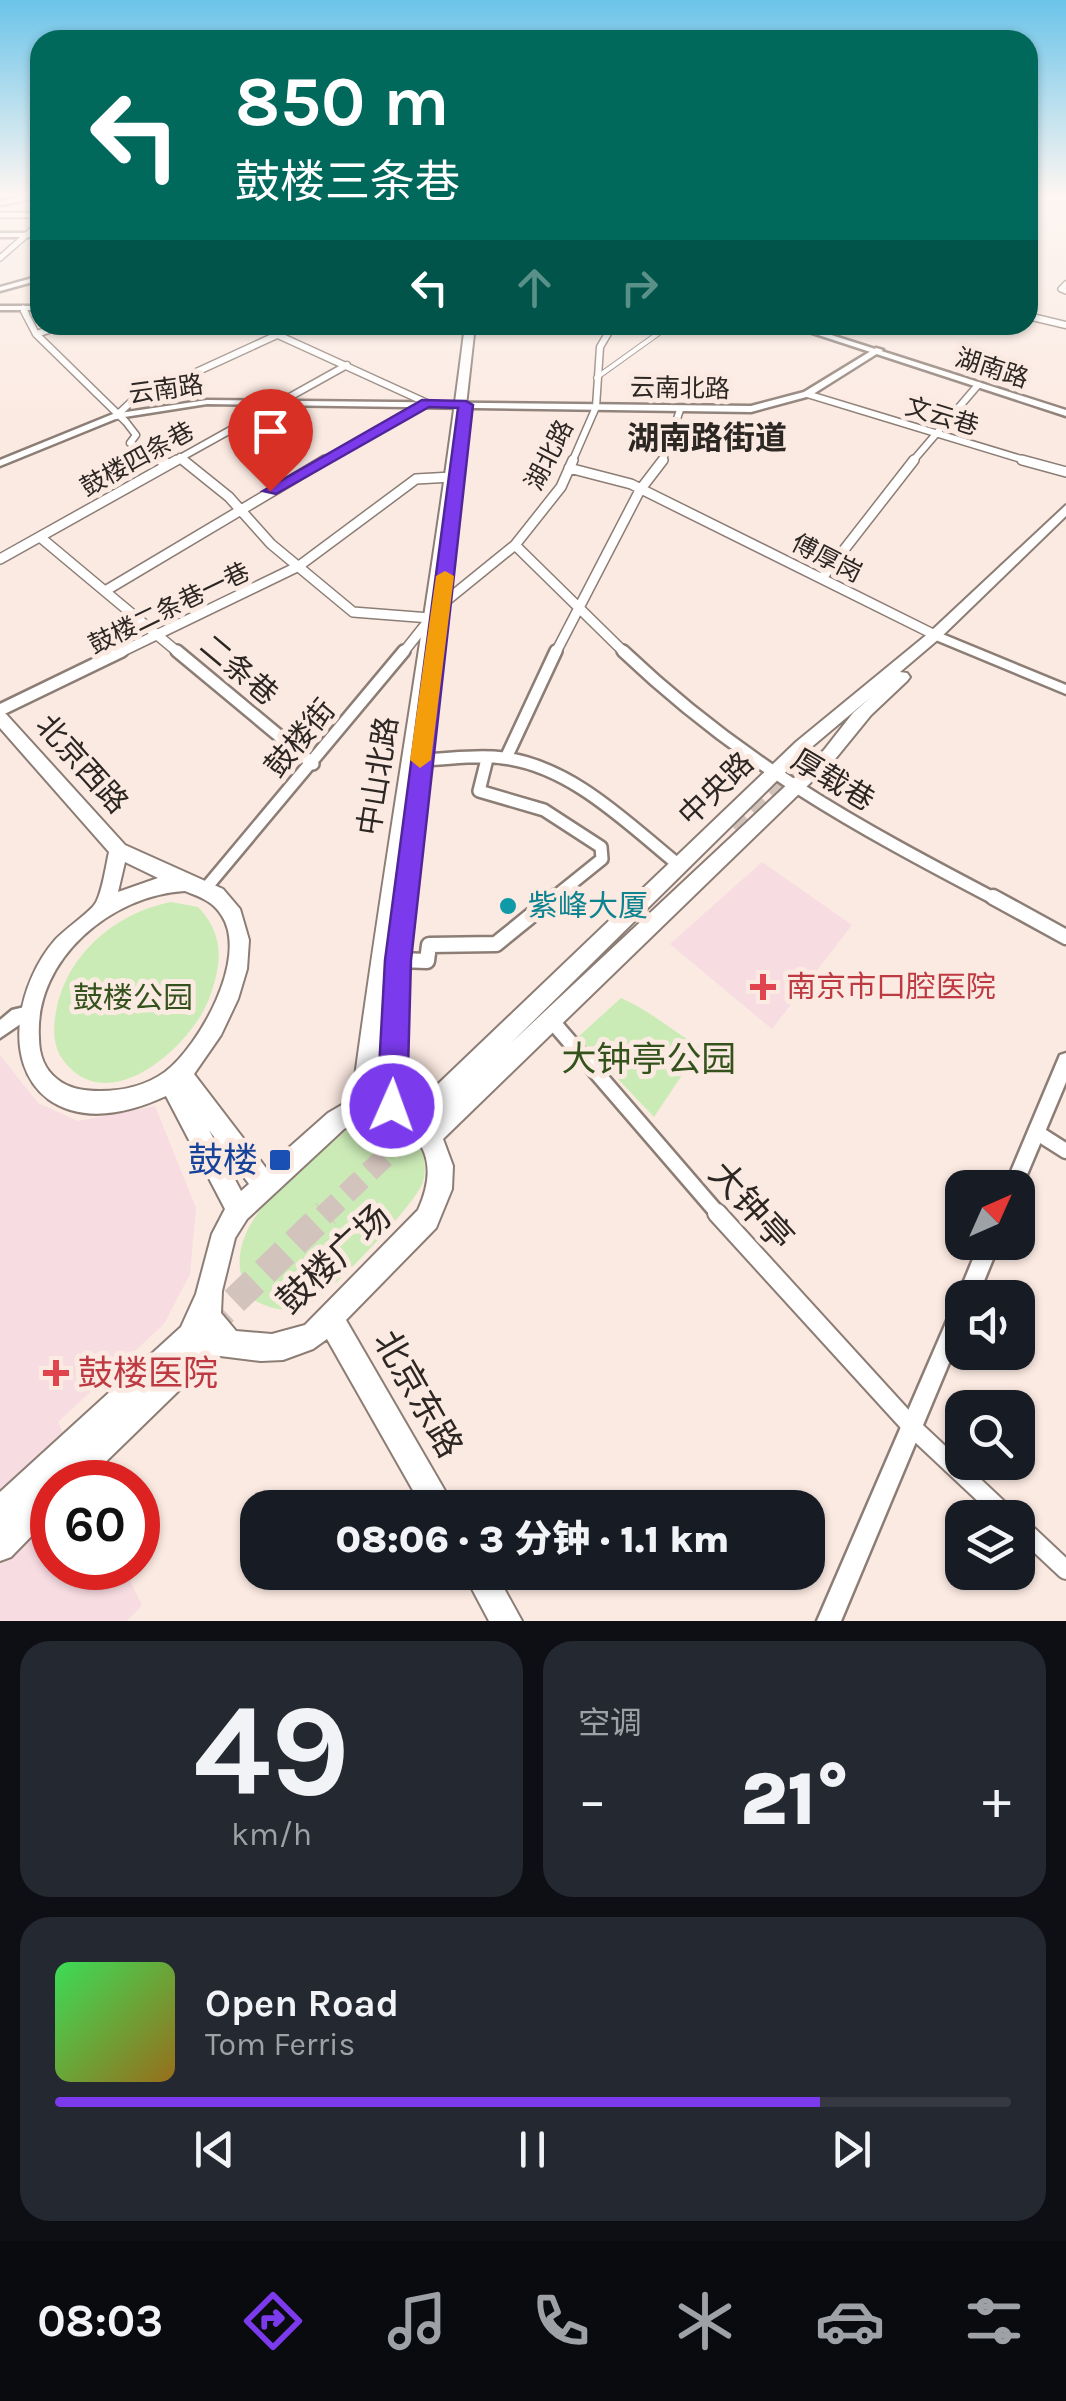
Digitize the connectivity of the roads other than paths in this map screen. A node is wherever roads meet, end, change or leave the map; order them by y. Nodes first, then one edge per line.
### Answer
1 (30, 281) edge
2 (0, 289) edge
3 (0, 308) edge
4 (23, 308) junction
5 (30, 308) edge
6 (1038, 318) edge
7 (30, 322) edge
8 (1064, 322) edge
9 (37, 335) edge
10 (277, 335) joint
11 (472, 335) edge
12 (607, 335) edge
13 (656, 335) edge
14 (828, 335) edge
15 (878, 351) junction
16 (346, 365) junction
17 (596, 378) junction
18 (978, 385) junction
19 (807, 394) junction
20 (285, 401) junction
21 (427, 402) junction
22 (462, 405) junction
23 (596, 406) junction
24 (680, 410) junction
25 (1066, 412) edge
26 (116, 416) junction
27 (933, 435) junction
28 (180, 458) junction
29 (0, 462) edge
30 (167, 464) junction
31 (569, 468) junction
32 (1066, 472) edge
33 (452, 477) junction
34 (640, 490) junction
35 (239, 508) junction
36 (1066, 508) edge
37 (1066, 524) edge
38 (40, 537) junction
39 (515, 546) junction
40 (0, 559) edge
41 (299, 566) junction
42 (822, 578) junction
43 (105, 591) junction
44 (577, 606) junction
45 (436, 612) junction
46 (160, 636) junction
47 (939, 637) junction
48 (1066, 690) edge
49 (0, 714) edge
50 (506, 758) junction
51 (414, 760) junction
52 (487, 760) junction
53 (314, 764) junction
54 (795, 775) junction
55 (774, 776) junction
56 (119, 850) junction
57 (680, 866) junction
58 (196, 885) junction
59 (103, 911) junction
60 (1066, 937) edge
61 (398, 960) junction
62 (29, 1014) junction
63 (551, 1020) junction
64 (0, 1030) edge
65 (1066, 1061) edge
66 (175, 1077) junction
67 (362, 1106) junction
68 (392, 1106) junction
69 (423, 1128) junction
70 (1036, 1132) junction
71 (1066, 1151) edge
72 (1020, 1170) edge
73 (264, 1185) junction
74 (238, 1210) junction
75 (209, 1290) junction
76 (330, 1319) junction
77 (228, 1342) junction
78 (945, 1349) edge
79 (912, 1428) junction
80 (88, 1460) edge
81 (430, 1490) edge
82 (990, 1500) edge
83 (0, 1512) edge
84 (30, 1517) edge
85 (1035, 1541) edge
86 (0, 1546) edge
87 (1066, 1570) edge
88 (488, 1590) edge
89 (506, 1621) edge
90 (829, 1621) edge

1 - 2 street
3 - 4 street
4 - 5 street
4 - 7 street
6 - 8 street
9 - 26 street
10 - 16 street
10 - 26 street
11 - 22 main road, 中山北路
12 - 17 street, 湖北路
13 - 17 street
14 - 15 main road, 湖南路
15 - 18 main road, 湖南路
15 - 19 street, 云南北路
15 - 25 main road, 湖南路
16 - 20 street, 鼓楼四条巷
16 - 21 street
17 - 23 street, 湖北路
18 - 25 main road, 湖南路
18 - 27 street
19 - 24 street, 云南北路
19 - 27 street, 文云巷
20 - 21 street, 云南路
20 - 26 street, 云南路
20 - 28 street, 鼓楼四条巷
21 - 22 street, 云南路
21 - 35 street
22 - 23 street, 云南北路
22 - 33 main road, 中山北路
22 - 45 main road, 中山北路
23 - 24 street, 云南北路
23 - 31 street, 湖北路
24 - 34 street
26 - 29 street, 云南路
26 - 30 street
27 - 32 street, 文云巷
27 - 42 street
28 - 30 street, 鼓楼四条巷
28 - 35 street
30 - 38 street, 鼓楼四条巷
31 - 34 street, 傅厚岗
31 - 39 street, 湖北路
33 - 41 street, 鼓楼二条巷一巷
33 - 45 main road, 中山北路
34 - 42 street, 傅厚岗
34 - 44 street
35 - 41 street
35 - 43 street
36 - 47 main road, 中央路
37 - 47 main road, 中央路
38 - 40 street, 鼓楼四条巷
38 - 43 street, 二条巷
39 - 44 street, 厚载巷
39 - 45 street, 湖北路
41 - 45 street
41 - 46 street, 鼓楼二条巷一巷
42 - 47 street, 傅厚岗
43 - 46 street, 二条巷
44 - 50 street
44 - 55 street, 厚载巷
45 - 51 main road, 中山北路
45 - 53 street, 鼓楼街
46 - 49 street, 鼓楼二条巷一巷
46 - 53 street, 二条巷
47 - 48 street, 傅厚岗
47 - 54 main road
47 - 54 main road, 中央路
47 - 55 main road, 中央路
49 - 56 main road, 北京西路
50 - 52 street
50 - 57 street
51 - 52 street
51 - 61 main road, 中山北路
51 - 67 main road, 中山北路
52 - 61 street
53 - 58 street, 鼓楼街
54 - 55 street, 厚载巷
54 - 60 street, 厚载巷
54 - 63 main road, 中央路
55 - 57 main road, 中央路
56 - 58 main road, 北京西路
56 - 59 main road, 北京西路
57 - 69 main road, 中央路
58 - 59 main road
58 - 66 main road
59 - 62 main road
61 - 68 main road, 中山北路
62 - 64 street
62 - 66 main road
63 - 69 main road, 中央路
63 - 79 street, 大钟亭
65 - 70 street
66 - 73 main road
66 - 74 main road
67 - 68 main road
67 - 73 main road
68 - 69 main road
69 - 76 main road, 鼓楼广场
70 - 71 street
70 - 72 street
73 - 74 main road
74 - 75 main road
75 - 77 main road
75 - 83 main road
76 - 77 main road, 鼓楼广场
76 - 81 main road, 北京东路
77 - 80 main road
78 - 79 street
79 - 82 street, 大钟亭
79 - 90 street
84 - 86 main road
85 - 87 street
88 - 89 main road

